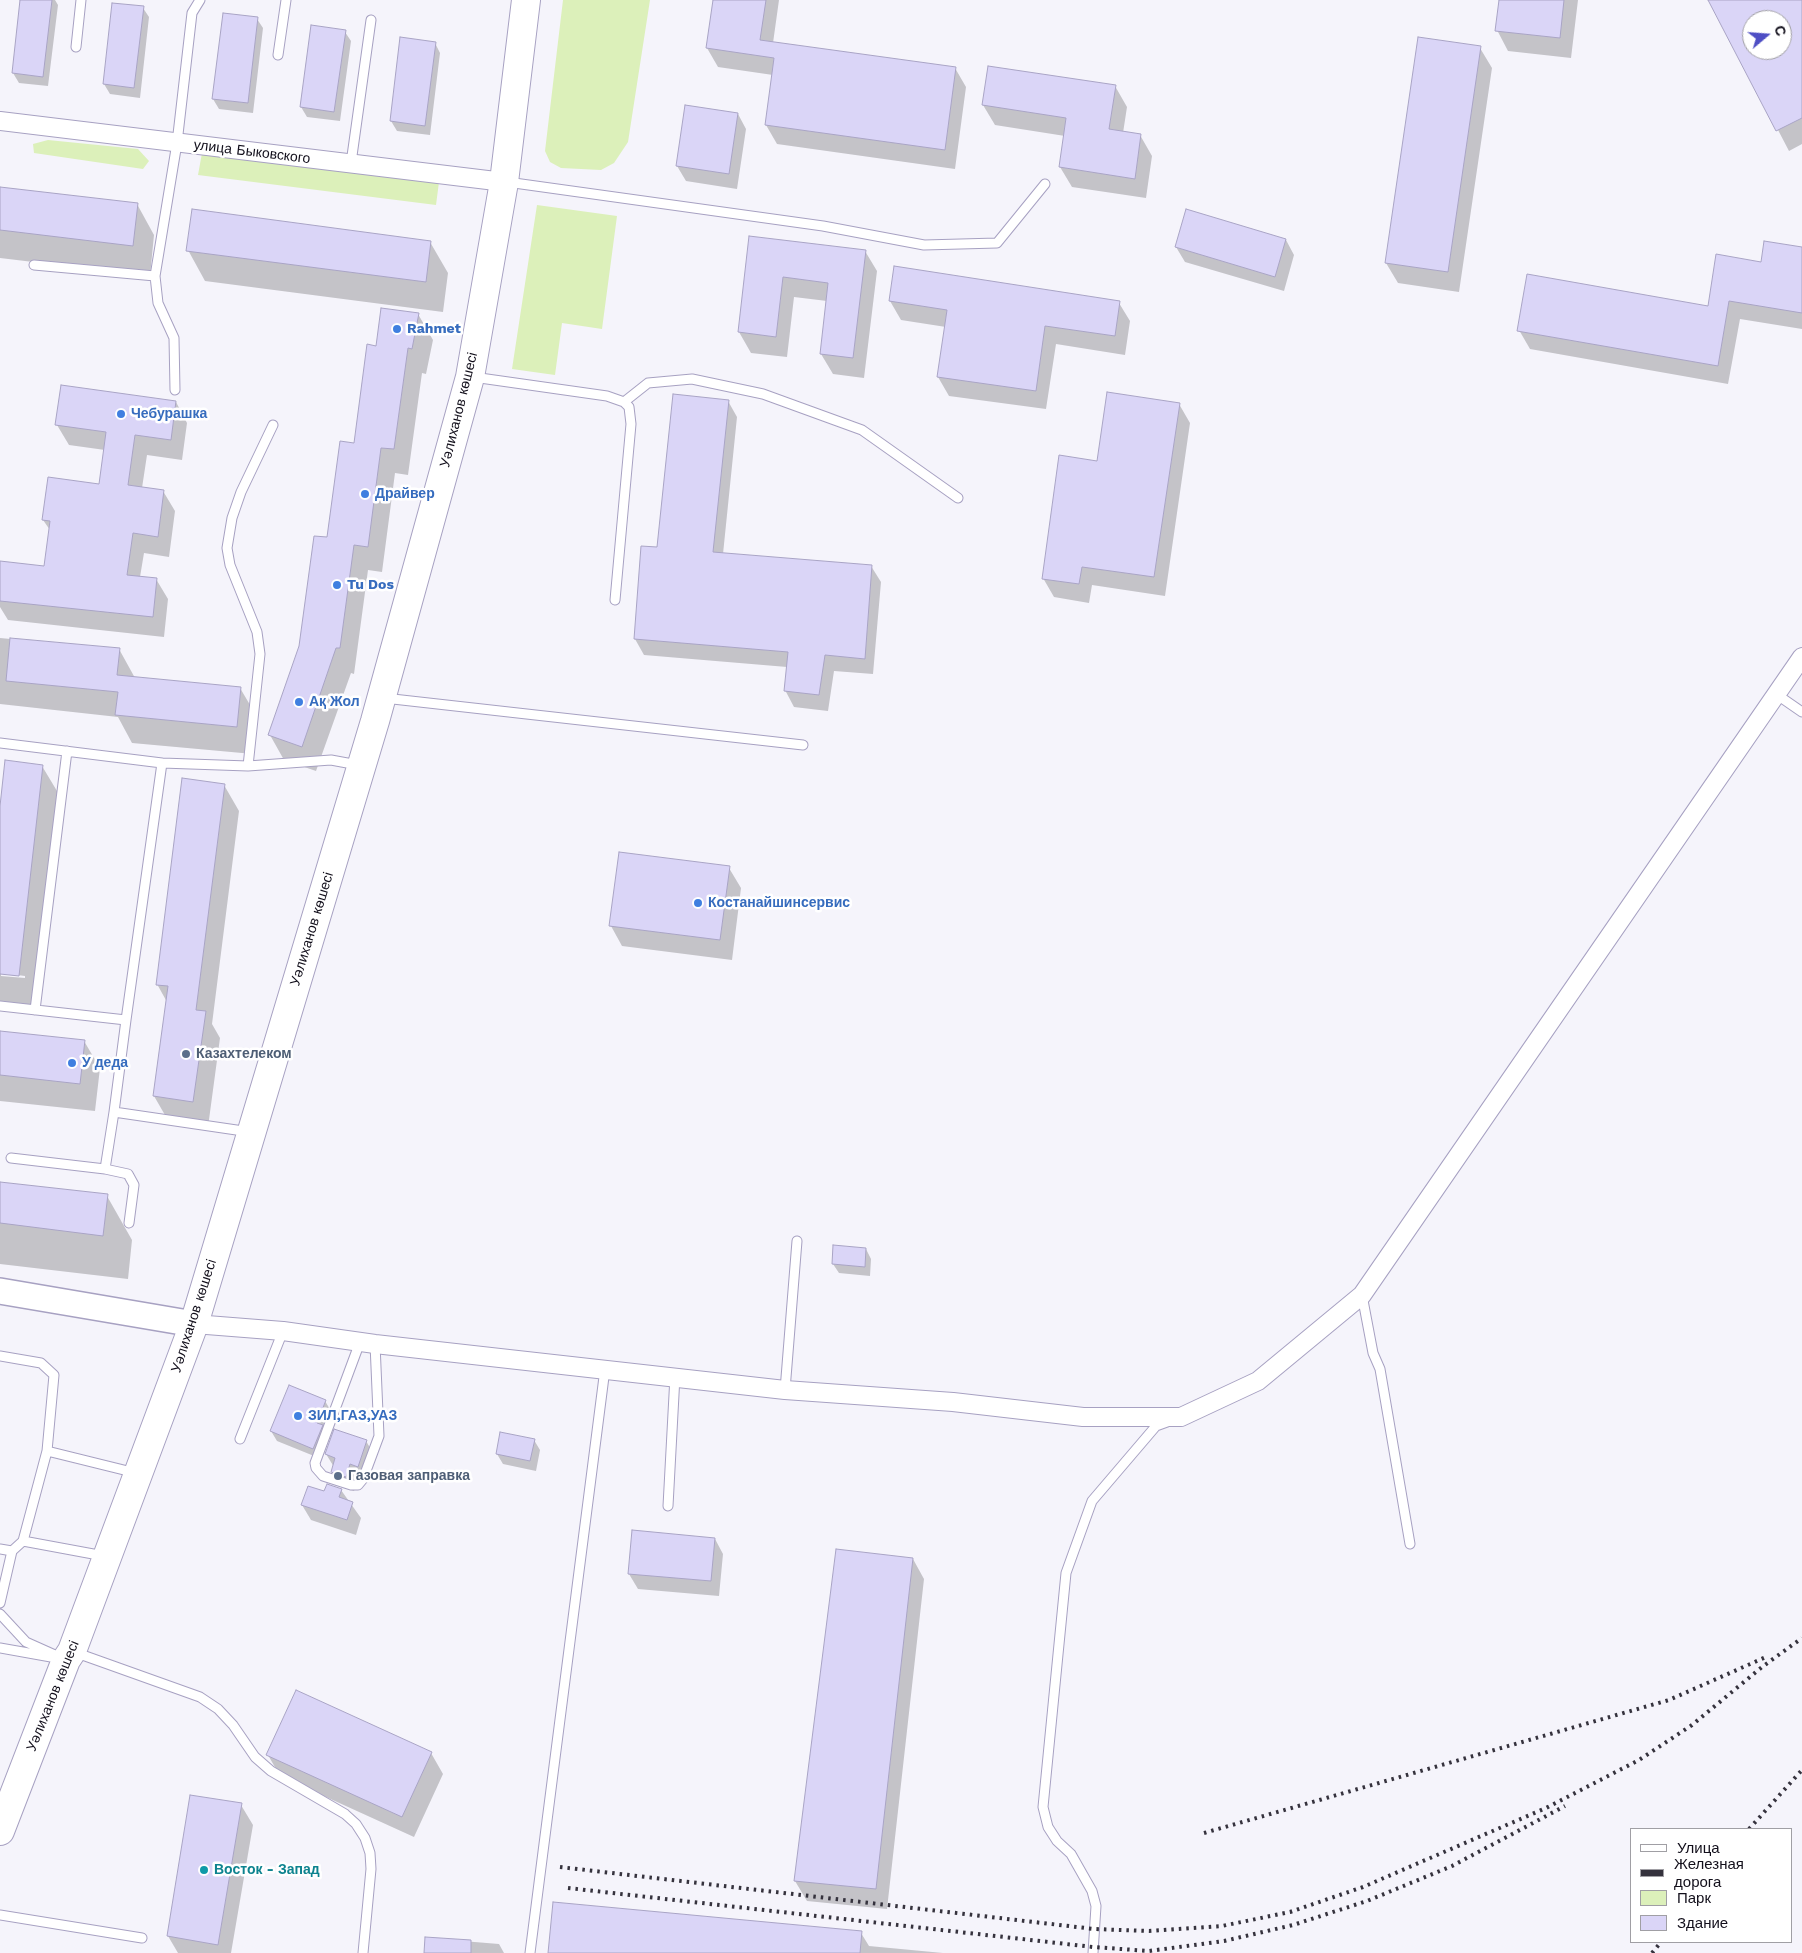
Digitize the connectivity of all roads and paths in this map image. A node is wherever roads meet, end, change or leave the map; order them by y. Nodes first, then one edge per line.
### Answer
1 (81, 0) edge
2 (200, 0) edge
3 (286, 0) edge
4 (526, 0) edge
5 (370, 20) dead end
6 (76, 47) dead end
7 (278, 55) dead end
8 (0, 121) edge
9 (177, 143) junction
10 (351, 163) junction
11 (504, 182) junction
12 (1045, 184) dead end
13 (34, 265) dead end
14 (155, 276) junction
15 (470, 376) junction
16 (175, 390) dead end
17 (624, 402) junction
18 (273, 425) dead end
19 (958, 498) dead end
20 (615, 600) dead end
21 (1802, 657) edge
22 (1776, 694) junction
23 (381, 698) junction
24 (1802, 712) edge
25 (0, 743) edge
26 (803, 744) dead end
27 (67, 751) junction
28 (162, 763) junction
29 (248, 766) junction
30 (362, 766) junction
31 (0, 1006) edge
32 (35, 1010) junction
33 (126, 1020) junction
34 (114, 1112) junction
35 (250, 1132) junction
36 (11, 1158) dead end
37 (105, 1169) junction
38 (129, 1223) dead end
39 (797, 1241) dead end
40 (0, 1291) edge
41 (1362, 1295) junction
42 (194, 1324) junction
43 (283, 1331) junction
44 (368, 1343) junction
45 (0, 1356) edge
46 (605, 1369) junction
47 (675, 1376) junction
48 (785, 1390) junction
49 (1181, 1417) junction
50 (240, 1439) dead end
51 (47, 1451) junction
52 (137, 1473) junction
53 (668, 1506) dead end
54 (23, 1541) junction
55 (1410, 1544) dead end
56 (0, 1549) edge
57 (12, 1551) junction
58 (106, 1556) junction
59 (0, 1603) edge
60 (0, 1614) edge
61 (0, 1648) edge
62 (69, 1656) junction
63 (0, 1831) edge
64 (0, 1915) edge
65 (142, 1938) dead end
66 (363, 1953) edge
67 (530, 1953) edge
68 (1093, 1953) edge

1 - 6 lane
2 - 9 lane
3 - 7 lane
4 - 11 highway, Уәлиханов көшесі
5 - 10 lane
8 - 9 street, улица Быковского
9 - 10 street, улица Быковского
9 - 14 lane
10 - 11 street, улица Быковского
11 - 12 lane
11 - 15 highway, Уәлиханов көшесі
13 - 14 lane
14 - 16 lane
15 - 17 lane
15 - 23 highway, Уәлиханов көшесі
17 - 19 lane
17 - 20 lane
18 - 29 lane
21 - 22 street
22 - 24 lane
22 - 41 street
23 - 26 lane
23 - 30 highway, Уәлиханов көшесі
25 - 27 lane
27 - 28 lane
27 - 32 lane
28 - 29 lane
28 - 33 lane
29 - 30 lane
30 - 35 highway, Уәлиханов көшесі
31 - 32 lane
32 - 33 lane
33 - 34 lane
34 - 35 lane
34 - 37 lane
35 - 42 highway, Уәлиханов көшесі
36 - 37 lane
37 - 38 lane
39 - 48 lane
40 - 42 street
41 - 49 street
41 - 55 lane
42 - 43 street
42 - 52 highway, Уәлиханов көшесі
43 - 44 street
43 - 50 lane
44 - 44 lane
44 - 46 street
45 - 51 lane
46 - 47 street
46 - 67 lane
47 - 48 street
47 - 53 lane
48 - 49 street
49 - 68 lane
51 - 52 lane
51 - 54 lane
52 - 58 highway, Уәлиханов көшесі
54 - 57 lane
54 - 58 lane
56 - 57 lane
57 - 59 lane
58 - 62 highway, Уәлиханов көшесі
60 - 62 lane
61 - 62 lane
62 - 63 highway, Уәлиханов көшесі
62 - 66 lane
64 - 65 lane

